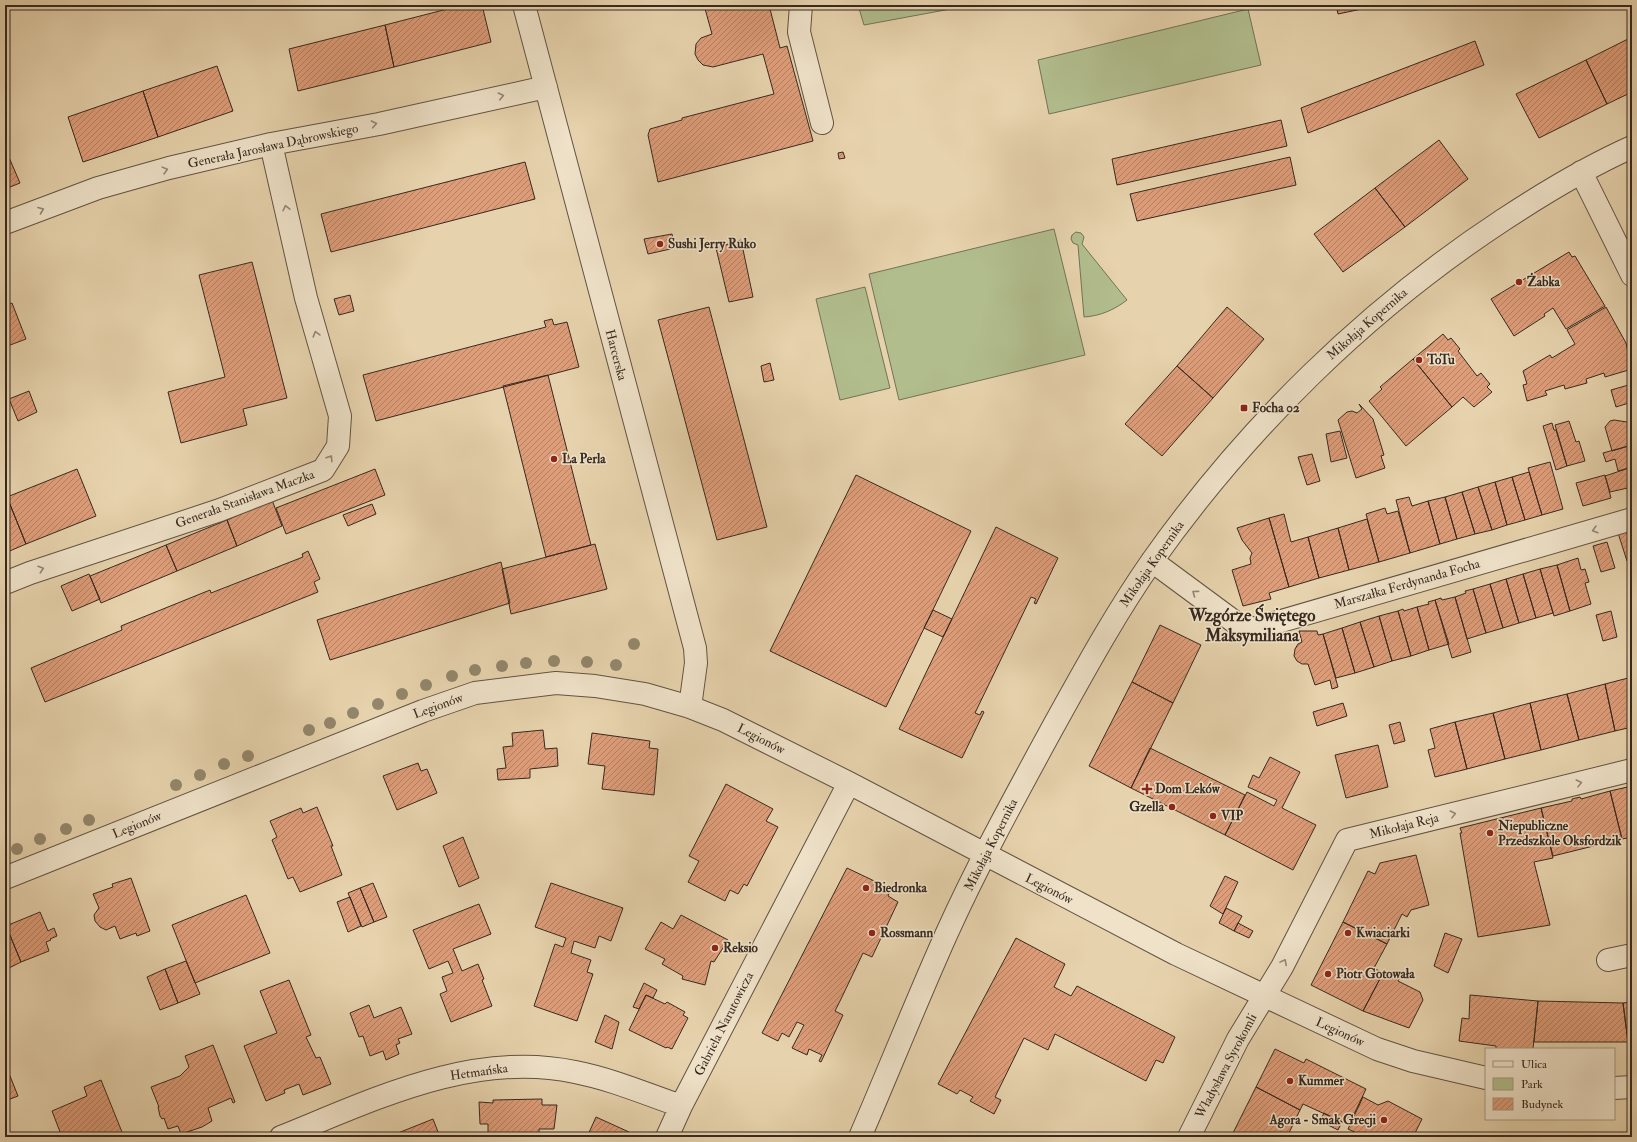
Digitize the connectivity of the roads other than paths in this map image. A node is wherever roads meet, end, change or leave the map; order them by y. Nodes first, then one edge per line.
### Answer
1 (524, 5) edge
2 (801, 5) edge
3 (546, 87) junction
4 (822, 123) dead end
5 (271, 144) junction
6 (1632, 147) edge
7 (1581, 172) junction
8 (5, 224) edge
9 (1632, 275) edge
10 (1632, 519) edge
11 (1152, 561) junction
12 (5, 583) edge
13 (690, 707) junction
14 (1632, 770) edge
15 (849, 783) junction
16 (986, 855) junction
17 (5, 878) edge
18 (1632, 955) edge
19 (1608, 960) dead end
20 (1264, 996) junction
21 (1485, 1078) edge
22 (1632, 1087) edge
23 (1615, 1088) edge
24 (681, 1106) junction
25 (281, 1137) edge
26 (667, 1137) edge
27 (860, 1137) edge
28 (1189, 1137) edge

1 - 3 street, Harcerska
2 - 4 street
5 -> 3 street, Generała Jarosława Dąbrowskiego
3 - 13 street, Harcerska
8 -> 5 street, Generała Jarosława Dąbrowskiego
12 -> 5 street, Generała Stanisława Maczka
6 - 7 street, Mikołaja Kopernika
7 - 9 street
7 - 11 street, Mikołaja Kopernika
10 -> 11 street, Marszałka Ferdynanda Focha
11 - 16 street, Mikołaja Kopernika
13 - 15 street, Legionów
13 - 17 street, Legionów
20 -> 14 street, Mikołaja Reja
15 - 16 street, Legionów
15 - 24 street, Gabriela Narutowicza
16 - 20 street, Legionów
16 - 27 street, Mikołaja Kopernika
18 - 19 street
20 - 21 street, Legionów
20 - 28 street, Władysława Syrokomli
22 - 23 street
24 - 25 street, Hetmańska
24 - 26 street, Gabriela Narutowicza

